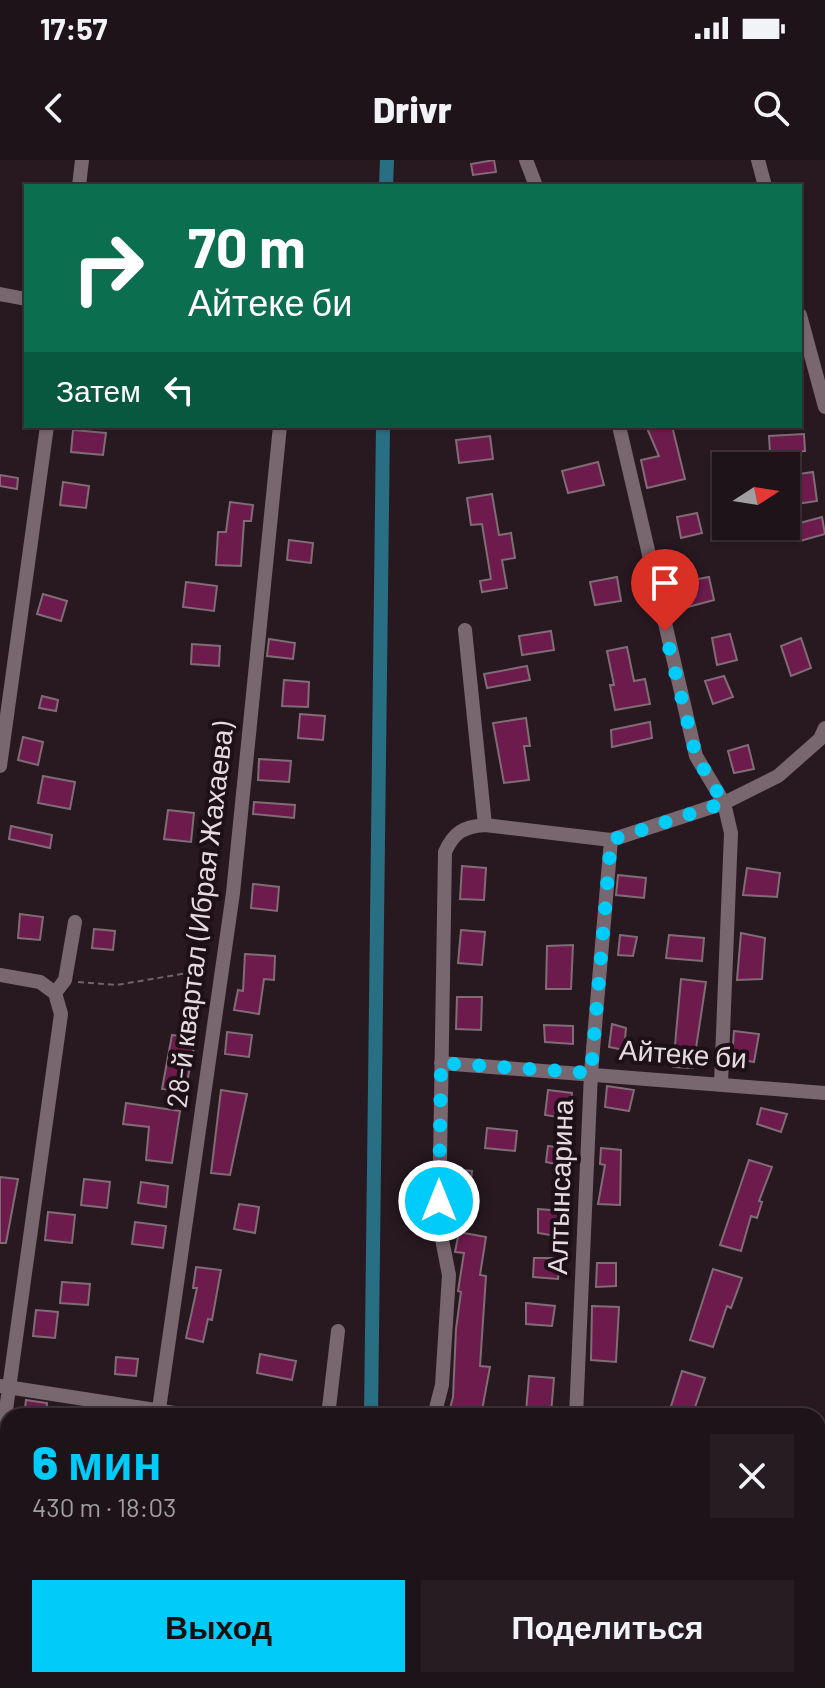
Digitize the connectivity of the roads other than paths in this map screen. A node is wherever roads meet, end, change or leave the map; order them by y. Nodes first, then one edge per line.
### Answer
1 (82, 160) edge
2 (526, 160) edge
3 (758, 160) edge
4 (79, 184) edge
5 (535, 184) edge
6 (764, 184) edge
7 (0, 294) edge
8 (24, 299) edge
9 (802, 322) edge
10 (825, 407) edge
11 (47, 428) edge
12 (280, 428) edge
13 (619, 428) edge
14 (465, 630) dead end
15 (825, 728) edge
16 (0, 766) edge
17 (724, 803) junction
18 (485, 825) junction
19 (611, 840) junction
20 (75, 922) dead end
21 (0, 975) edge
22 (55, 993) junction
23 (441, 1063) junction
24 (591, 1073) junction
25 (721, 1083) junction
26 (825, 1093) edge
27 (338, 1331) dead end
28 (5, 1386) edge
29 (3, 1408) edge
30 (135, 1408) edge
31 (160, 1408) edge
32 (329, 1408) edge
33 (436, 1408) edge
34 (576, 1408) edge

1 - 4 street
2 - 5 street
3 - 6 street
7 - 8 street
9 - 10 street
11 - 16 street
12 - 31 street, 28-й квартал (Ибрая Жахаева)
13 - 17 street
14 - 18 street
15 - 17 street
17 - 19 street
17 - 25 street
18 - 19 street
18 - 23 street
19 - 24 street, Алтынсарина
20 - 22 street
21 - 22 street
22 - 28 street
23 - 24 street, Айтеке би
23 - 33 street
24 - 25 street, Айтеке би
24 - 34 street, Алтынсарина
25 - 26 street, Айтеке би
27 - 32 street
28 - 29 street
28 - 30 street

